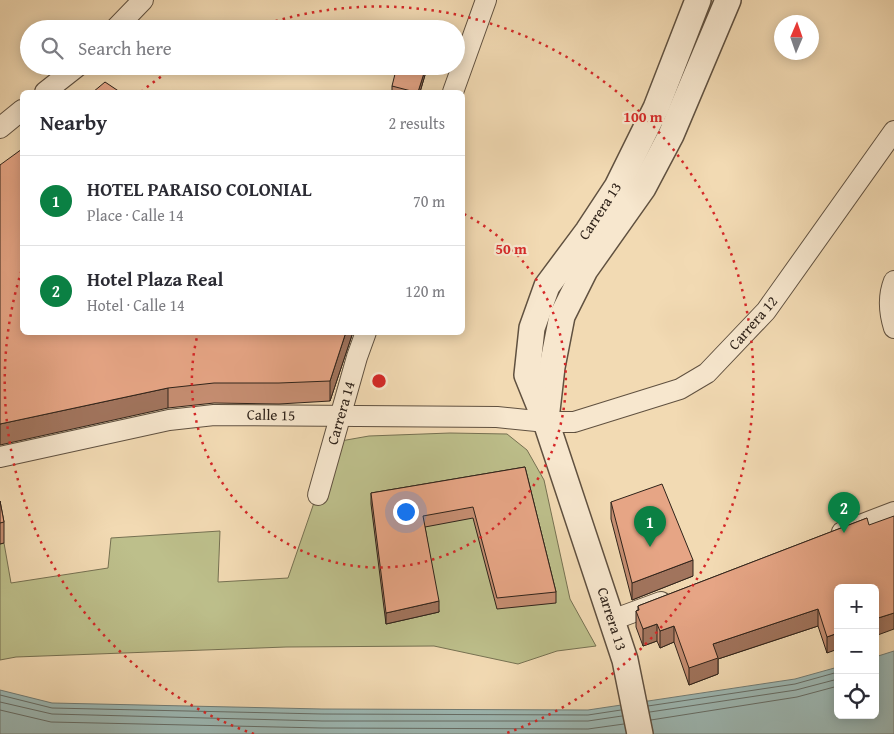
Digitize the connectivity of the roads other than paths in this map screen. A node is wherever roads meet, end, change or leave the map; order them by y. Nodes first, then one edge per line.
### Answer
1 (143, 0) edge
2 (486, 0) edge
3 (698, 0) edge
4 (728, 0) edge
5 (124, 20) edge
6 (465, 59) edge
7 (67, 75) edge
8 (459, 75) edge
9 (48, 90) edge
10 (454, 90) edge
11 (20, 112) edge
12 (0, 128) edge
13 (894, 131) edge
14 (894, 281) edge
15 (894, 328) edge
16 (365, 335) edge
17 (339, 416) junction
18 (546, 422) junction
19 (0, 457) edge
20 (318, 495) dead end
21 (894, 512) edge
22 (821, 540) edge
23 (676, 596) edge
24 (612, 620) junction
25 (640, 734) edge

1 - 5 street
2 - 6 street
3 - 18 street, Carrera 13
4 - 18 street, Carrera 13
7 - 9 street
8 - 10 street
11 - 12 street
13 - 18 street, Carrera 12
14 - 15 street
16 - 17 street, Carrera 14
17 - 18 street, Calle 15
17 - 19 street, Calle 15
17 - 20 street, Carrera 14
18 - 24 street, Carrera 13
21 - 22 street
23 - 24 street
24 - 25 street, Carrera 13

